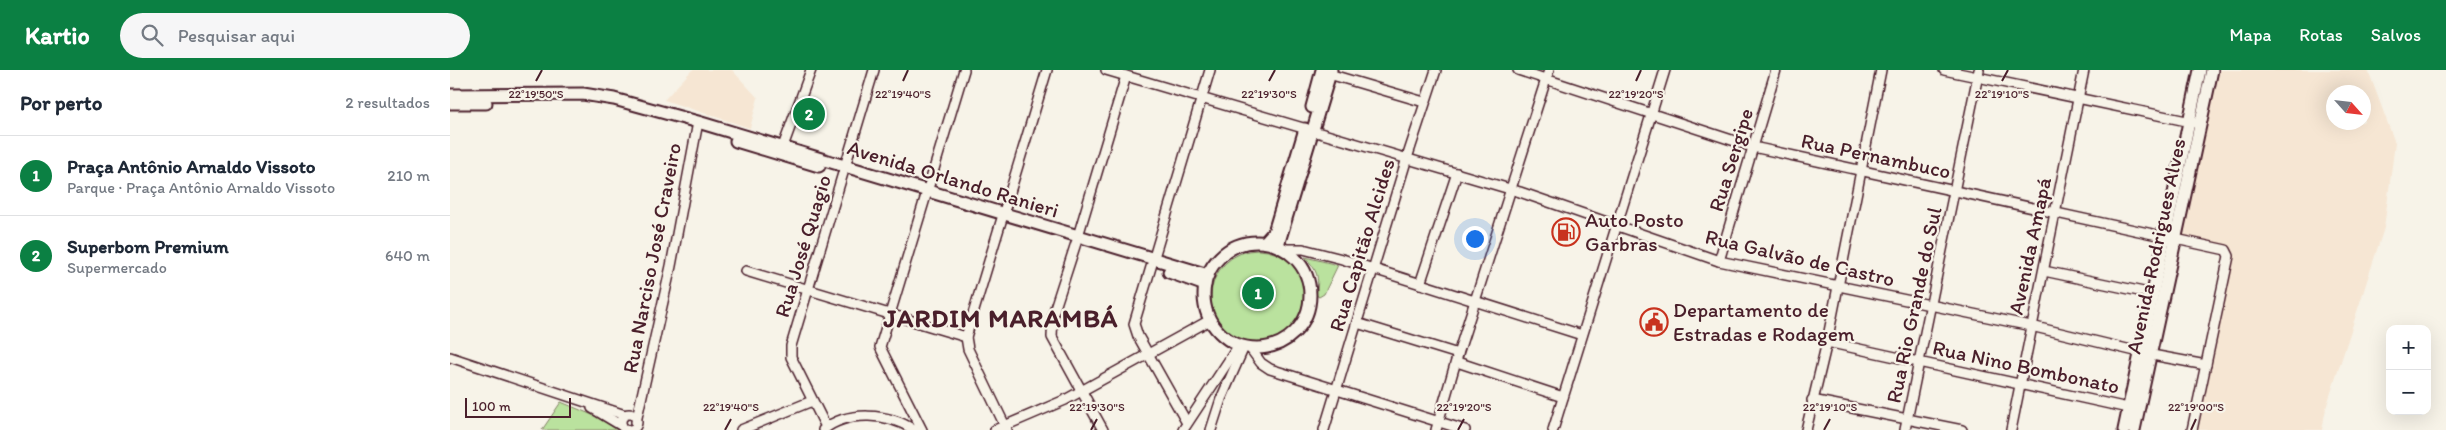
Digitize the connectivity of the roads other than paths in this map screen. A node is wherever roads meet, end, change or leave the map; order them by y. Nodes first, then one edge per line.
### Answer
1 (811, 70) edge
2 (874, 70) edge
3 (964, 70) edge
4 (1047, 70) edge
5 (1106, 70) edge
6 (1210, 70) edge
7 (1436, 70) edge
8 (1518, 70) edge
9 (1665, 70) edge
10 (1776, 70) edge
11 (1881, 70) edge
12 (1944, 70) edge
13 (2084, 70) edge
14 (2200, 70) edge
15 (2212, 70) edge
16 (1327, 71) edge
17 (1548, 74) edge
18 (1978, 74) edge
19 (1126, 76) junction
20 (450, 95) edge
21 (2079, 97) junction
22 (1201, 99) junction
23 (1424, 102) junction
24 (450, 103) edge
25 (1652, 112) junction
26 (2189, 122) junction
27 (2201, 124) junction
28 (697, 125) junction
29 (1308, 132) junction
30 (1752, 147) junction
31 (781, 151) junction
32 (1407, 158) junction
33 (845, 170) junction
34 (1859, 171) junction
35 (1457, 173) junction
36 (1512, 190) junction
37 (1955, 192) junction
38 (926, 194) junction
39 (2056, 212) junction
40 (1001, 217) junction
41 (1617, 224) junction
42 (2170, 237) junction
43 (1077, 240) junction
44 (1265, 242) junction
45 (1281, 247) junction
46 (1719, 261) junction
47 (1151, 262) junction
48 (1372, 269) junction
49 (746, 270) dead end
50 (2044, 271) junction
51 (1207, 280) junction
52 (1420, 284) junction
53 (1837, 285) junction
54 (809, 288) junction
55 (2153, 294) junction
56 (1476, 302) junction
57 (1931, 305) junction
58 (890, 313) junction
59 (1210, 320) junction
60 (1357, 323) junction
61 (2031, 326) junction
62 (1582, 335) junction
63 (966, 336) junction
64 (1827, 342) junction
65 (1245, 347) junction
66 (2146, 354) junction
67 (1149, 355) junction
68 (450, 356) edge
69 (1458, 358) junction
70 (1919, 362) junction
71 (2206, 365) junction
72 (2020, 384) junction
73 (1336, 389) junction
74 (1081, 391) junction
75 (1563, 397) junction
76 (573, 399) junction
77 (1812, 400) junction
78 (641, 401) junction
79 (812, 401) junction
80 (2128, 408) junction
81 (627, 415) junction
82 (1908, 418) junction
83 (1185, 426) edge
84 (1438, 426) edge
85 (631, 427) edge
86 (1005, 427) edge
87 (824, 429) edge
88 (742, 430) edge
89 (914, 430) edge
90 (922, 430) edge
91 (994, 430) edge
92 (1103, 430) edge
93 (1210, 430) edge
94 (1324, 430) edge
95 (1465, 430) edge
96 (1553, 430) edge
97 (1806, 430) edge
98 (1905, 430) edge
99 (1962, 430) edge
100 (2011, 430) edge
101 (2124, 430) edge
102 (2134, 430) edge
103 (2192, 430) edge

1 - 31 street
2 - 33 street, Rua José Quagio
3 - 38 street
4 - 40 street
5 - 19 street, Rua Galvão de Castro
6 - 22 street
7 - 23 street, Rua Capitão Alcides
8 - 17 street, Rua Pernambuco
9 - 25 street
10 - 30 street, Rua Sergipe
11 - 34 street
12 - 18 street
13 - 21 street, Avenida Amapá
14 - 26 main road, Avenida Rodrigues Alves
15 - 27 main road, Avenida Rodrigues Alves
16 - 23 street
16 - 29 main road
17 - 25 street, Rua Pernambuco
17 - 36 street
18 - 21 street
18 - 37 street, Rua Rio Grande do Sul
19 - 22 street, Rua Galvão de Castro
19 - 43 street
20 - 28 main road, Avenida Orlando Ranieri
21 - 26 street
21 - 39 street, Avenida Amapá
22 - 29 street, Rua Galvão de Castro
22 - 47 street
23 - 32 street, Rua Capitão Alcides
24 - 28 main road, Avenida Orlando Ranieri
25 - 30 street, Rua Pernambuco
25 - 41 street
26 - 27 street
26 - 42 main road, Avenida Rodrigues Alves
27 - 42 main road, Avenida Rodrigues Alves
28 - 31 main road, Avenida Orlando Ranieri
28 - 78 street, Rua Narciso José Craveiro
29 - 32 street, Rua Galvão de Castro
29 - 44 main road
29 - 45 main road
30 - 34 street, Rua Pernambuco
30 - 46 street, Rua Sergipe
31 - 33 main road, Avenida Orlando Ranieri
32 - 35 street, Rua Galvão de Castro
32 - 48 street, Rua Capitão Alcides
33 - 38 main road, Avenida Orlando Ranieri
33 - 54 street, Rua José Quagio
34 - 37 street, Rua Pernambuco
34 - 53 street
35 - 36 street, Rua Galvão de Castro
35 - 52 street
36 - 41 street, Rua Galvão de Castro
36 - 56 street
37 - 39 street, Rua Pernambuco
37 - 57 street, Rua Rio Grande do Sul
38 - 40 main road, Avenida Orlando Ranieri
38 - 58 street
39 - 42 street, Rua Pernambuco
39 - 50 street, Avenida Amapá
40 - 43 main road, Avenida Orlando Ranieri
40 - 63 street
41 - 46 street, Rua Galvão de Castro
41 - 62 street
42 - 55 main road, Avenida Rodrigues Alves
42 - 66 main road, Avenida Rodrigues Alves
42 - 71 street, Rua Pernambuco
43 - 47 main road, Avenida Orlando Ranieri
43 - 74 street
44 - 45 main road
44 - 51 main road
45 - 48 street
45 - 65 main road
46 - 53 street, Rua Galvão de Castro
47 - 51 main road, Avenida Orlando Ranieri
47 - 67 street
48 - 52 street
48 - 60 street, Rua Capitão Alcides
49 - 54 street
50 - 55 street
50 - 61 street, Avenida Amapá
51 - 59 main road
52 - 56 street
53 - 57 street, Rua Galvão de Castro
53 - 64 street
54 - 58 street
54 - 79 street, Rua José Quagio
55 - 66 main road, Avenida Rodrigues Alves
56 - 62 street
56 - 69 street
57 - 61 street, Rua Galvão de Castro
57 - 70 street, Rua Rio Grande do Sul
58 - 63 street
58 - 90 street
59 - 65 main road
59 - 67 street
60 - 69 street
60 - 73 street, Rua Capitão Alcides
61 - 66 street, Rua Galvão de Castro
61 - 72 street, Avenida Amapá
62 - 75 street
63 - 86 street
64 - 70 street, Rua Nino Bombonato
64 - 77 street
65 - 73 street
65 - 83 street
65 - 93 street
66 - 71 street, Rua Galvão de Castro
66 - 80 main road, Avenida Rodrigues Alves
66 - 102 main road, Avenida Rodrigues Alves
67 - 74 street
67 - 83 street
68 - 76 street
69 - 75 street
69 - 84 street
70 - 72 street, Rua Nino Bombonato
70 - 82 street, Rua Rio Grande do Sul
71 - 103 street
72 - 80 street, Rua Nino Bombonato
72 - 100 street, Avenida Amapá
73 - 84 street
73 - 94 street, Rua Capitão Alcides
74 - 86 street
74 - 92 street
75 - 96 street
76 - 81 street
76 - 85 street
77 - 82 street
77 - 97 street
78 - 81 street, Rua Narciso José Craveiro
78 - 85 street, Rua Narciso José Craveiro
79 - 87 street, Rua José Quagio
79 - 88 street
80 - 101 main road, Avenida Rodrigues Alves
81 - 85 street
81 - 85 street
82 - 98 street, Rua Rio Grande do Sul
82 - 99 street
84 - 95 street
86 - 91 street
87 - 89 street

